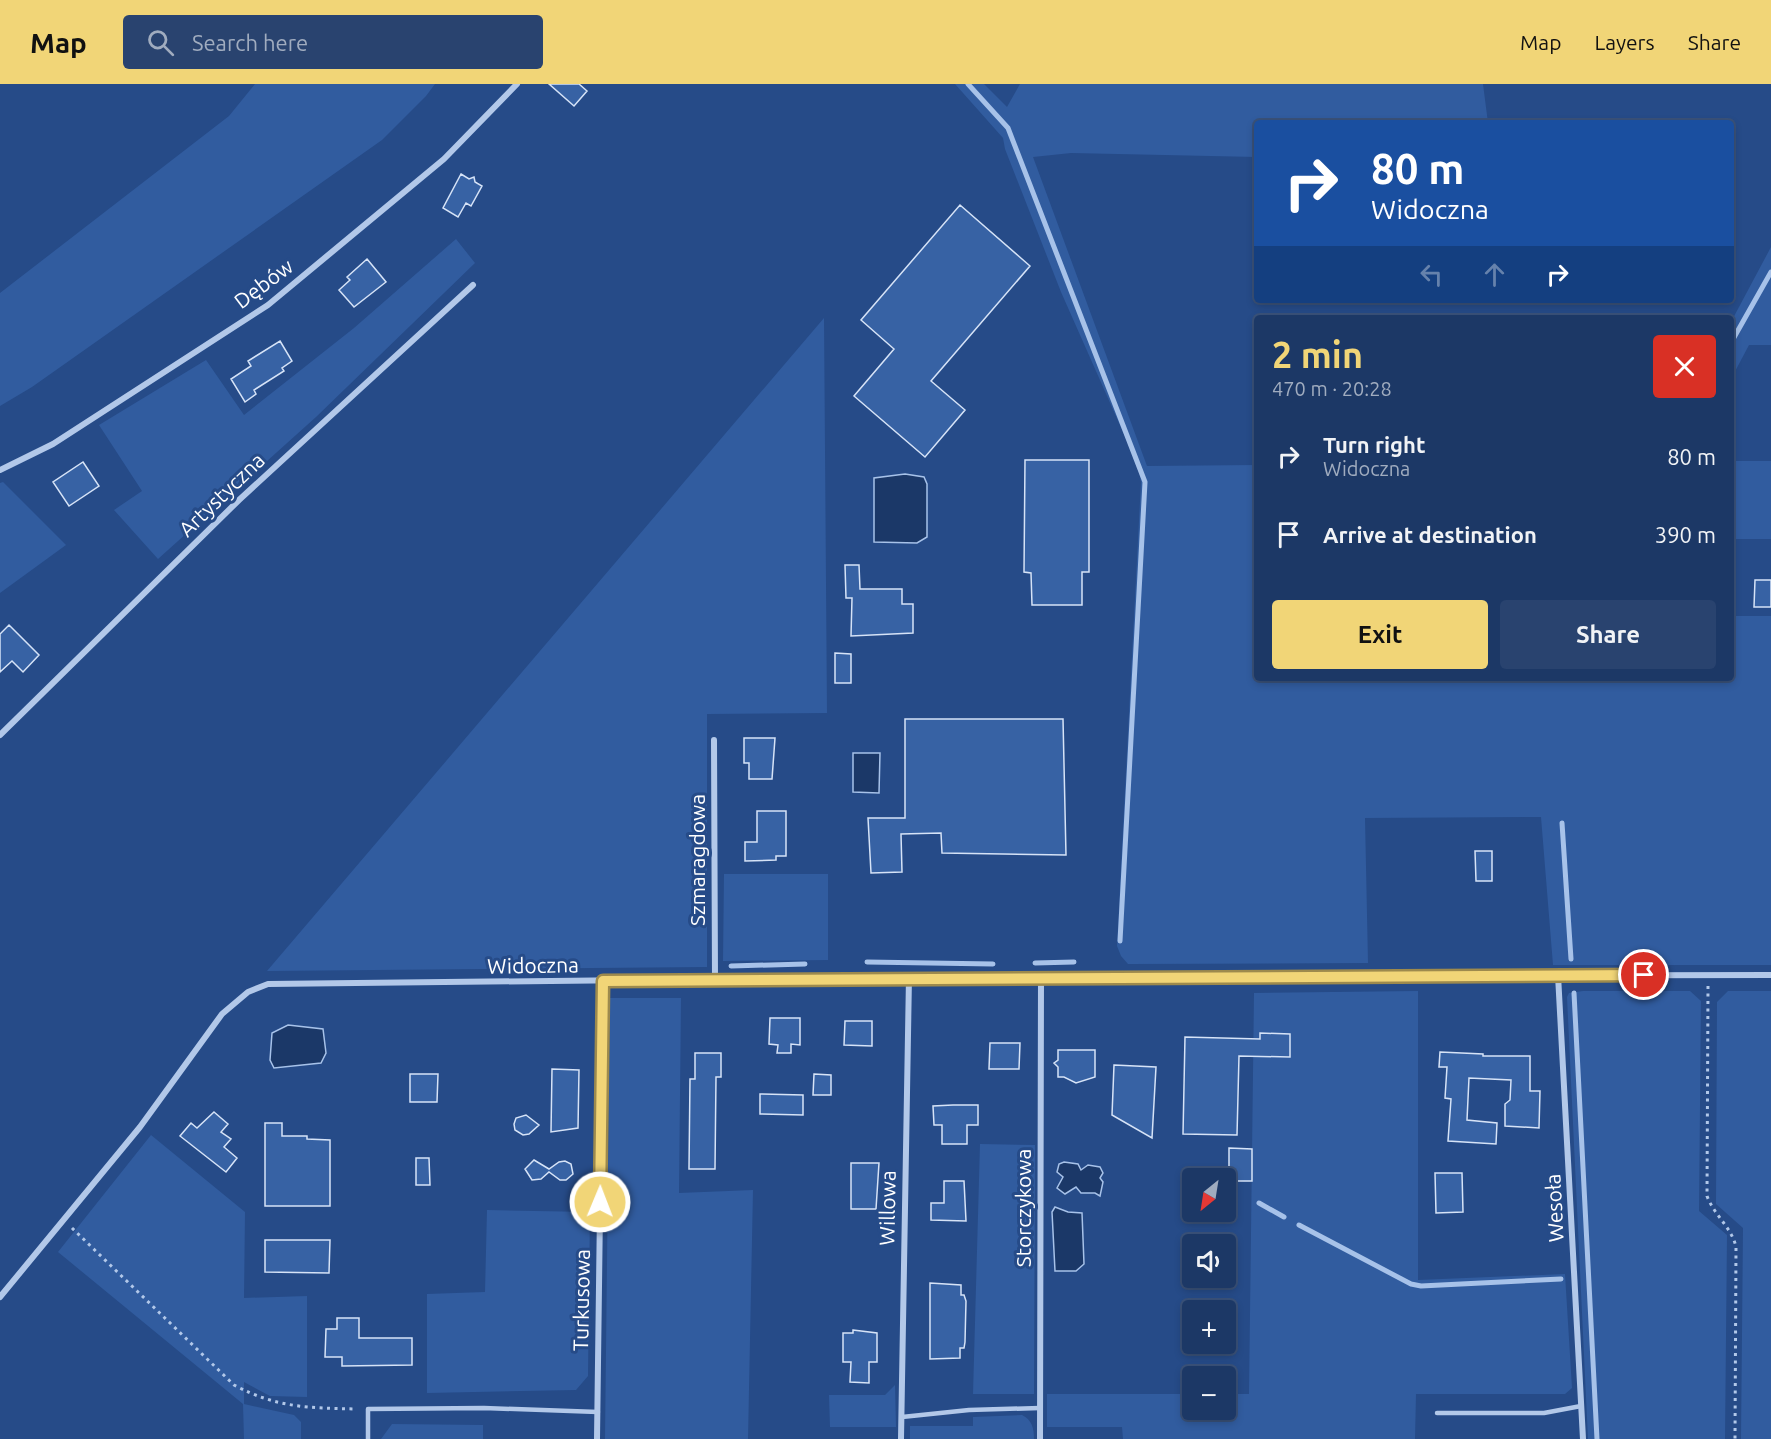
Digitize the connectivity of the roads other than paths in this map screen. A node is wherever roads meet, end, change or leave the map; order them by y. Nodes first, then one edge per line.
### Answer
1 (517, 84) edge
2 (473, 285) dead end
3 (0, 470) edge
4 (0, 735) edge
5 (714, 740) dead end
6 (1558, 975) junction
7 (1771, 975) edge
8 (909, 977) junction
9 (1041, 977) junction
10 (715, 980) junction
11 (603, 981) junction
12 (0, 1297) edge
13 (1581, 1406) junction
14 (1040, 1408) junction
15 (598, 1412) junction
16 (1437, 1413) dead end
17 (902, 1417) junction
18 (368, 1439) edge
19 (597, 1439) edge
20 (901, 1439) edge
21 (1040, 1439) edge
22 (1583, 1439) edge

1 - 3 street, Dębów
2 - 4 street, Artystyczna
5 - 10 street, Szmaragdowa
6 - 7 street, Widoczna
6 - 9 street, Widoczna
6 - 13 street, Wesoła
8 - 9 street, Widoczna
8 - 10 street, Widoczna
8 - 17 street, Willowa
9 - 14 street, Storczykowa
10 - 11 street, Widoczna
11 - 12 street, Widoczna
11 - 15 street, Turkusowa
13 - 16 lane
13 - 22 street, Wesoła
14 - 17 lane
14 - 21 street, Storczykowa
15 - 18 lane
15 - 19 street, Turkusowa
17 - 20 street, Willowa

